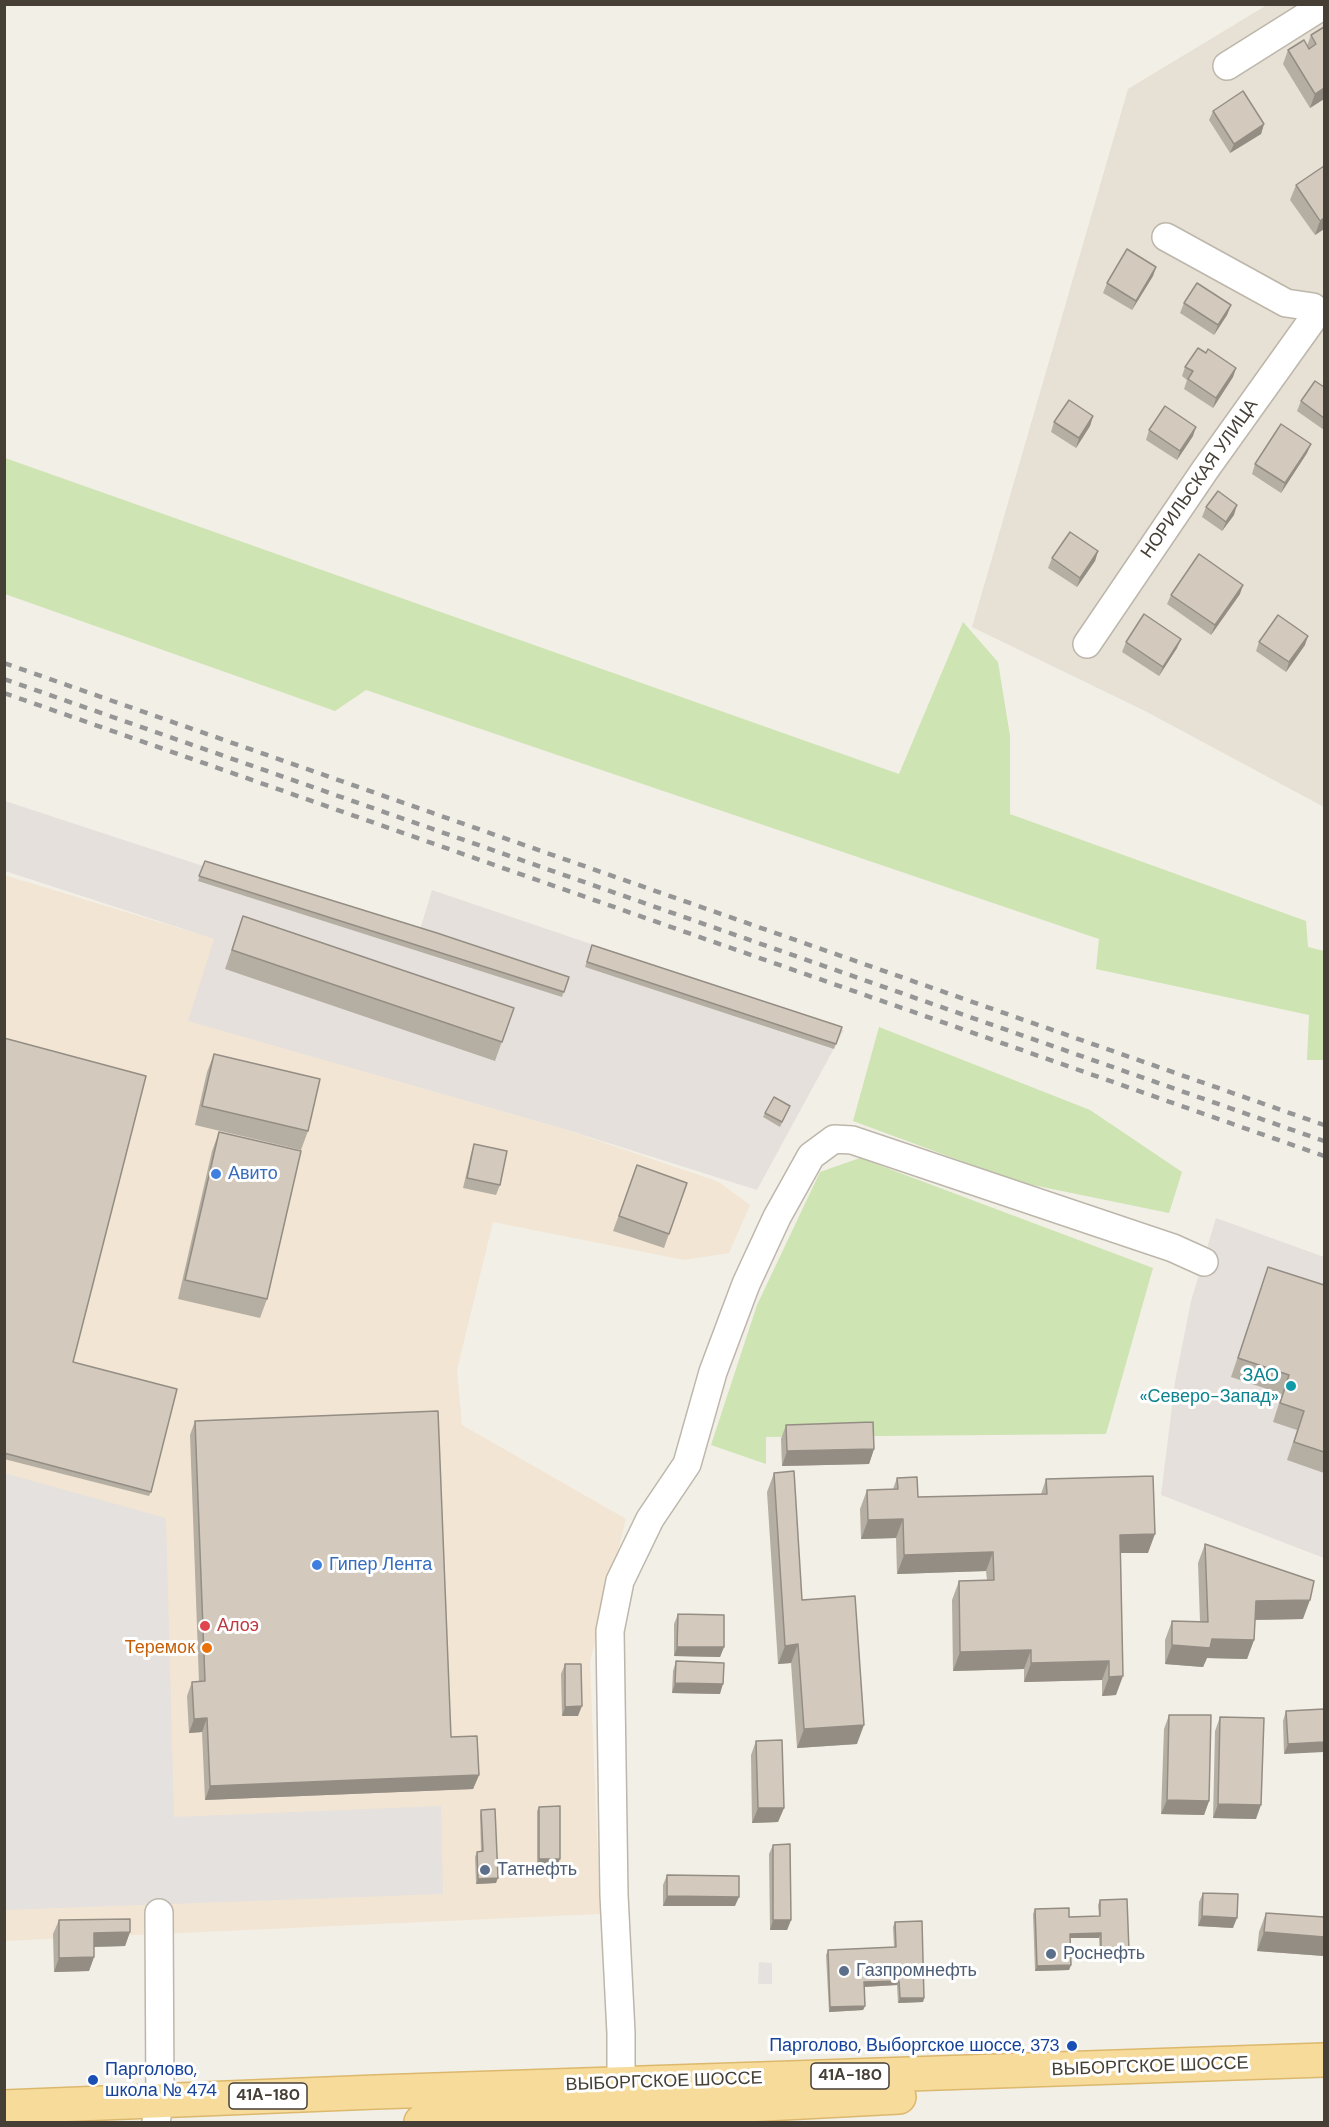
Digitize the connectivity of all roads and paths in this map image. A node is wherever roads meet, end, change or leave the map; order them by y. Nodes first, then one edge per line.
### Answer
1 (1324, 5) edge
2 (1227, 66) dead end
3 (1166, 237) dead end
4 (1319, 307) edge
5 (1087, 644) dead end
6 (1204, 1262) dead end
7 (159, 1913) dead end
8 (1324, 2060) edge
9 (1324, 2081) edge
10 (621, 2084) junction
11 (4, 2107) edge
12 (158, 2111) edge
13 (421, 2122) edge

1 - 2 street
3 - 4 street
4 - 5 street, НОРИЛЬСКАЯ УЛИЦА
6 - 10 street
7 - 12 street
8 - 10 main road, ВЫБОРГСКОЕ ШОССЕ / 41А-180
9 - 13 main road, ВЫБОРГСКОЕ ШОССЕ / 41А-180
10 - 12 main road, ВЫБОРГСКОЕ ШОССЕ / 41А-180
11 - 12 main road, ВЫБОРГСКОЕ ШОССЕ / 41А-180

